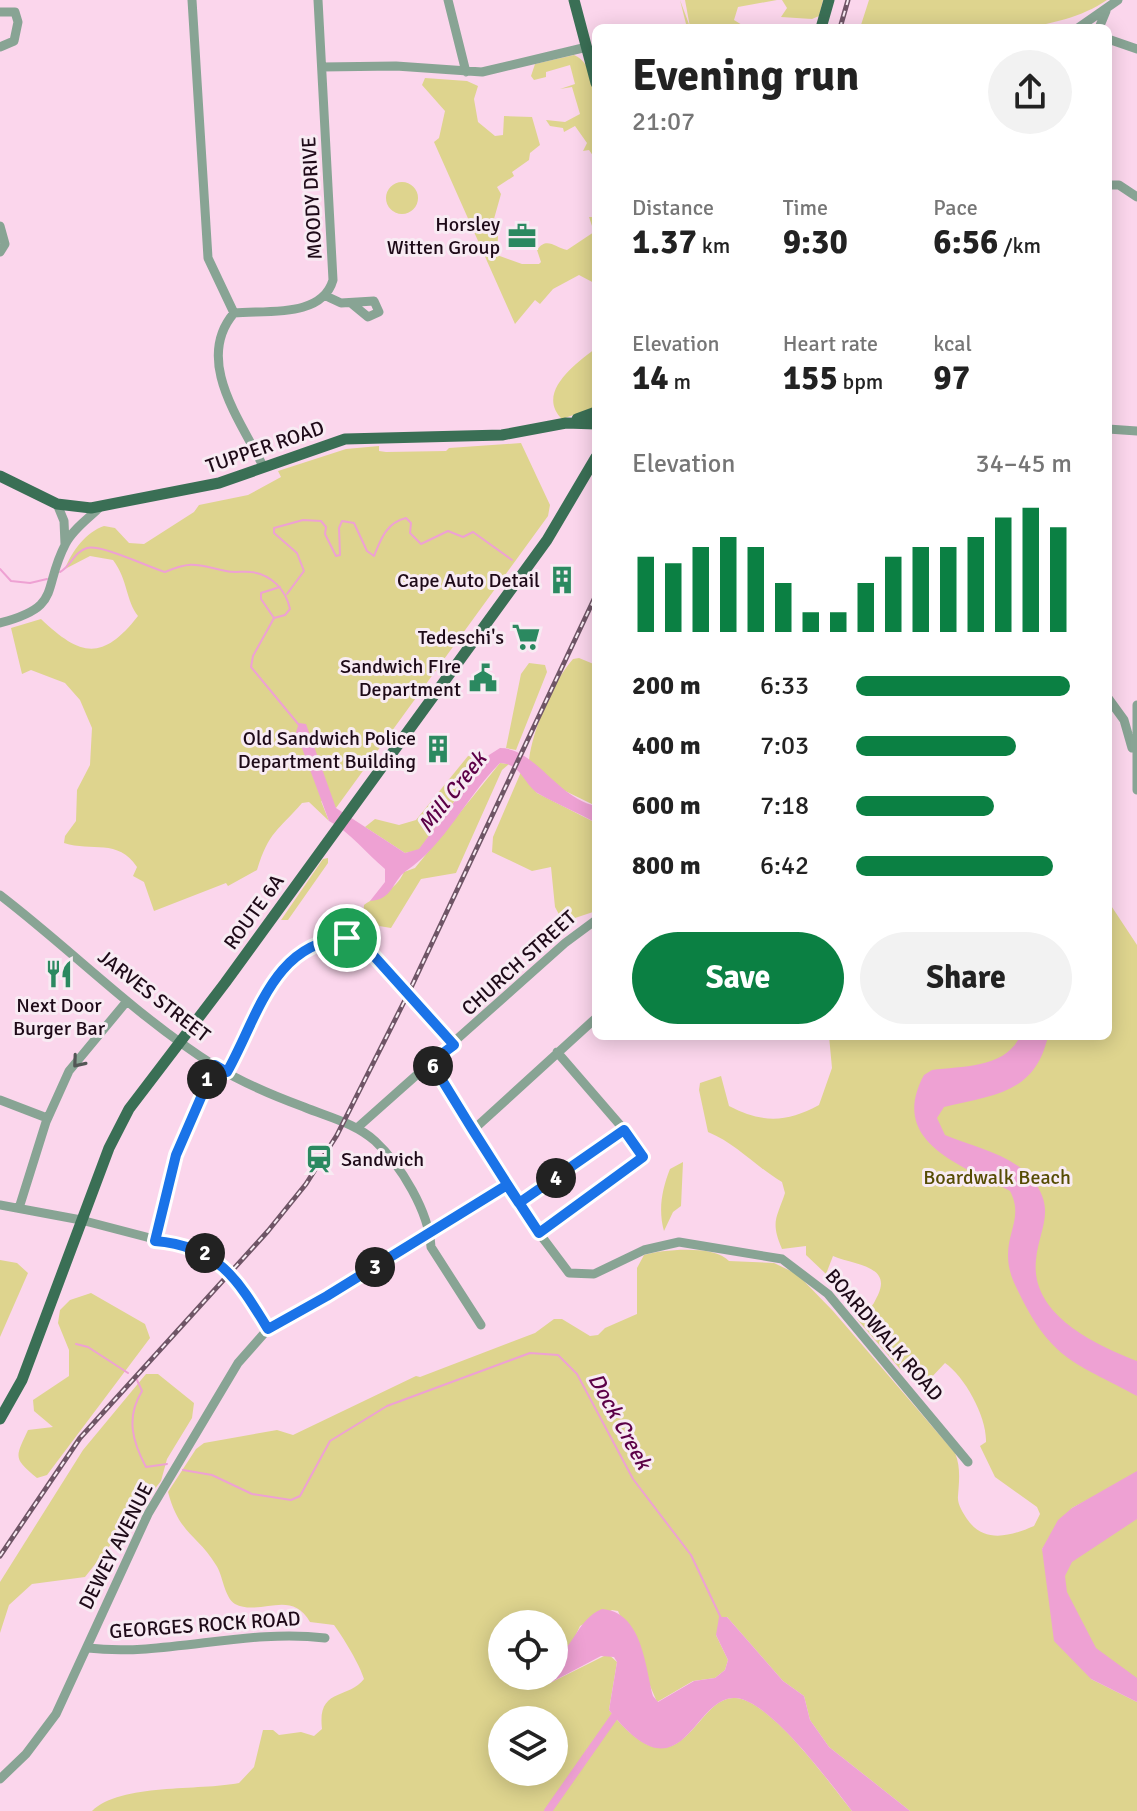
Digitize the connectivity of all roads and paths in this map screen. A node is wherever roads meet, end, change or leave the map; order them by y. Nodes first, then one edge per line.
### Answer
1 (192, 0) edge
2 (318, 0) edge
3 (448, 0) edge
4 (574, 0) edge
5 (829, 0) edge
6 (1114, 2) edge
7 (0, 12) edge
8 (822, 24) edge
9 (1084, 24) edge
10 (1101, 24) edge
11 (1112, 40) edge
12 (0, 47) edge
13 (587, 47) junction
14 (1137, 49) edge
15 (322, 67) junction
16 (592, 67) edge
17 (466, 72) junction
18 (1112, 185) edge
19 (1137, 197) edge
20 (0, 226) edge
21 (0, 252) edge
22 (326, 296) junction
23 (351, 303) dead end
24 (234, 313) junction
25 (592, 413) edge
26 (566, 423) junction
27 (592, 424) edge
28 (1112, 429) edge
29 (1137, 431) edge
30 (592, 464) edge
31 (263, 466) junction
32 (0, 476) edge
33 (57, 504) junction
34 (100, 507) junction
35 (65, 544) junction
36 (0, 623) edge
37 (1112, 704) edge
38 (1137, 705) edge
39 (1136, 756) edge
40 (1137, 790) edge
41 (0, 895) edge
42 (592, 923) edge
43 (127, 1001) junction
44 (592, 1021) edge
45 (180, 1042) junction
46 (454, 1045) junction
47 (557, 1052) junction
48 (431, 1062) junction
49 (215, 1065) junction
50 (227, 1072) junction
51 (0, 1100) edge
52 (47, 1118) junction
53 (357, 1128) junction
54 (473, 1130) junction
55 (624, 1130) junction
56 (507, 1185) junction
57 (519, 1203) junction
58 (0, 1205) edge
59 (19, 1208) junction
60 (81, 1220) junction
61 (430, 1232) junction
62 (539, 1233) junction
63 (155, 1241) junction
64 (481, 1325) dead end
65 (268, 1329) junction
66 (0, 1419) edge
67 (968, 1462) dead end
68 (325, 1638) dead end
69 (88, 1648) junction
70 (0, 1779) edge

1 - 24 street
2 - 15 street, MOODY DRIVE
3 - 17 street
4 - 13 main road
5 - 8 main road
6 - 9 street
6 - 10 street
7 - 12 street
11 - 14 street
13 - 16 main road
13 - 17 street
15 - 17 street
15 - 22 street, MOODY DRIVE
18 - 19 street
20 - 21 street
22 - 23 street
22 - 24 street
24 - 31 street
25 - 26 main road
26 - 27 main road, TUPPER ROAD
26 - 31 main road, TUPPER ROAD
28 - 29 street
30 - 45 main road, ROUTE 6A
31 - 34 main road, TUPPER ROAD
32 - 33 main road, TUPPER ROAD
33 - 34 main road, TUPPER ROAD
33 - 35 street
34 - 35 street
35 - 36 street
37 - 39 street
38 - 39 street
39 - 40 street
41 - 43 street, JARVES STREET
42 - 46 street, CHURCH STREET
43 - 45 street, JARVES STREET
43 -> 52 street
44 - 47 street
45 - 49 street, JARVES STREET
45 - 60 main road, ROUTE 6A
46 - 48 street, CHURCH STREET
46 - 50 street
47 - 54 street
47 - 55 street
48 - 53 street, CHURCH STREET
48 - 54 street
49 - 50 street, JARVES STREET
49 - 63 street
50 - 53 street, JARVES STREET
51 - 52 street
52 - 59 street
53 - 61 street, JARVES STREET
54 - 56 street
55 - 57 street
55 - 62 street
56 - 57 street
56 - 61 street, DEWEY AVENUE
57 - 62 street
58 - 59 street
59 - 60 street
60 - 63 street
60 - 66 main road, ROUTE 6A
61 - 64 street, JARVES STREET
61 - 65 street, DEWEY AVENUE
62 - 67 street, BOARDWALK ROAD
63 - 65 street
65 - 69 street, DEWEY AVENUE
68 - 69 street, GEORGES ROCK ROAD
69 - 70 street, DEWEY AVENUE

